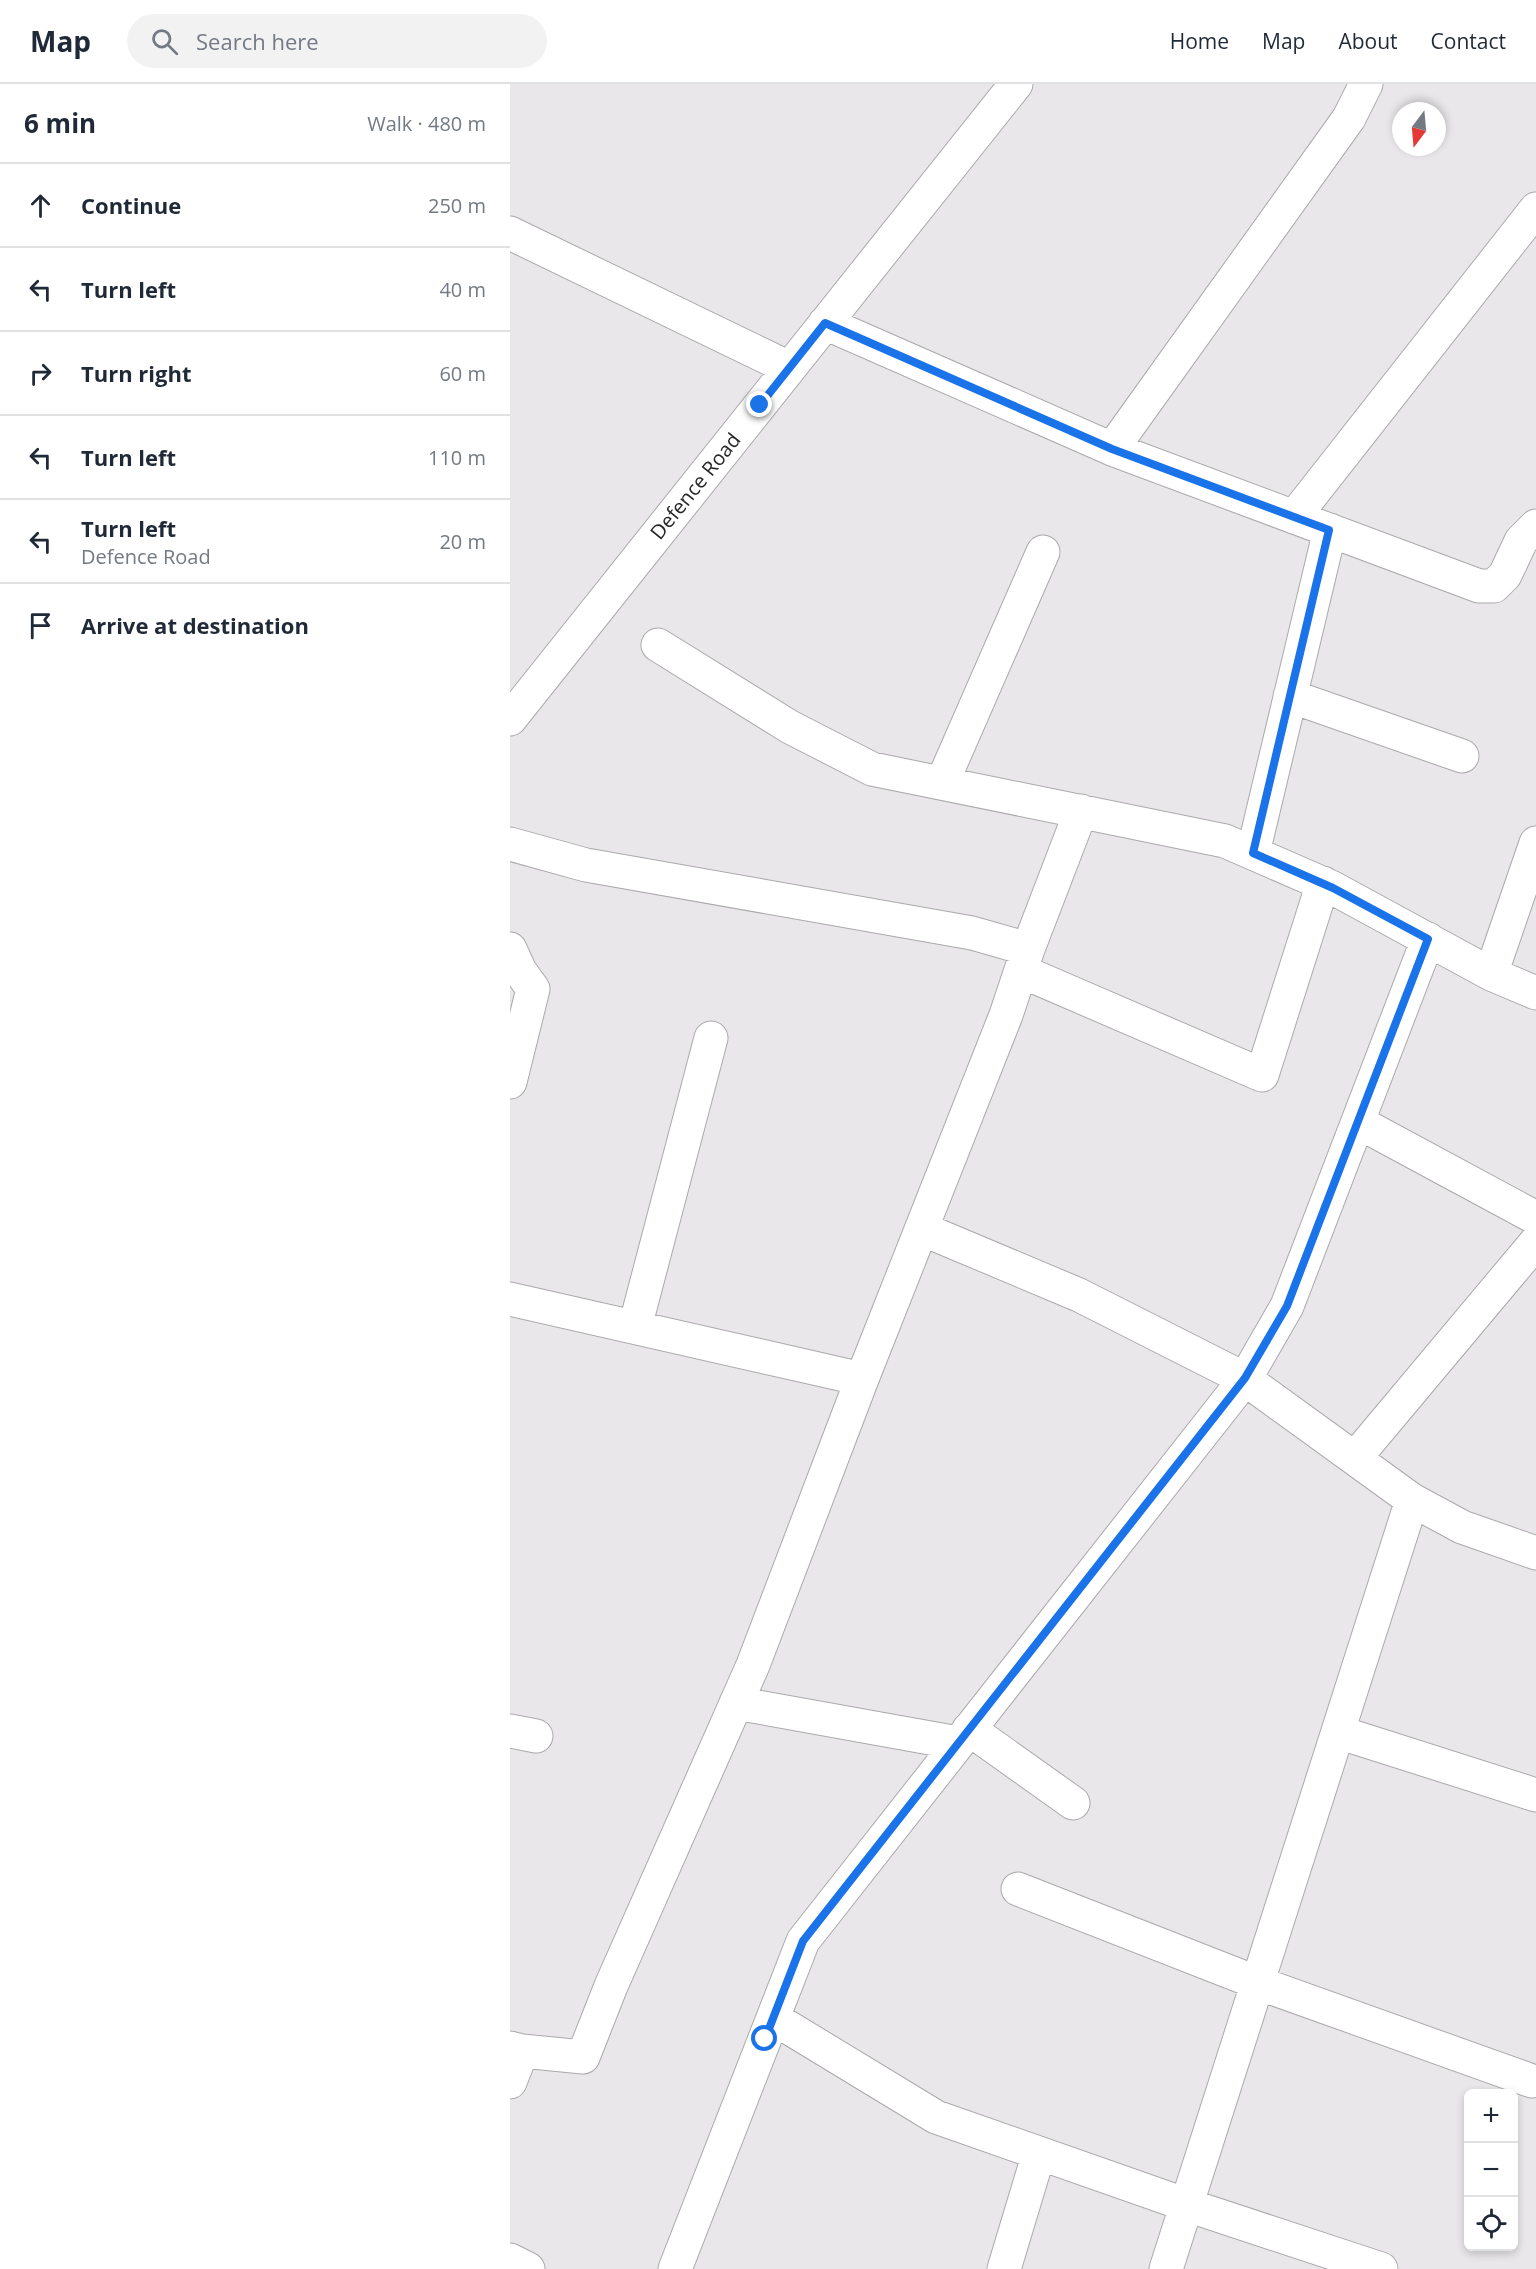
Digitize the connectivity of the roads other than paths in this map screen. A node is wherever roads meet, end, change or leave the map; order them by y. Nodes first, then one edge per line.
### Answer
1 (1016, 84) edge
2 (1366, 84) edge
3 (1536, 209) edge
4 (510, 233) edge
5 (825, 323) junction
6 (789, 368) junction
7 (1112, 449) junction
8 (1294, 517) junction
9 (1535, 529) edge
10 (1329, 530) junction
11 (1043, 552) dead end
12 (658, 645) dead end
13 (1290, 696) junction
14 (510, 719) edge
15 (1462, 756) dead end
16 (942, 783) junction
17 (1082, 812) junction
18 (1536, 843) edge
19 (510, 844) edge
20 (1253, 853) junction
21 (1323, 883) junction
22 (1428, 939) junction
23 (510, 949) edge
24 (1024, 960) junction
25 (1491, 974) junction
26 (1536, 993) edge
27 (711, 1038) dead end
28 (510, 1082) edge
29 (1358, 1122) junction
30 (1536, 1218) edge
31 (922, 1229) junction
32 (1536, 1242) edge
33 (510, 1299) edge
34 (635, 1327) junction
35 (1245, 1378) junction
36 (862, 1379) junction
37 (1355, 1458) junction
38 (1412, 1500) junction
39 (1536, 1553) edge
40 (736, 1703) junction
41 (1338, 1732) junction
42 (964, 1736) junction
43 (1536, 1795) edge
44 (1073, 1803) dead end
45 (1018, 1889) dead end
46 (1258, 1983) junction
47 (773, 2018) junction
48 (516, 2049) edge
49 (1532, 2081) dead end
50 (510, 2082) edge
51 (1039, 2153) junction
52 (1187, 2205) junction
53 (510, 2260) edge
54 (1369, 2267) edge
55 (528, 2269) edge
56 (675, 2269) edge
57 (1004, 2269) edge
58 (1166, 2269) edge

1 - 5 street, Defence Road
2 - 7 street
3 - 8 street
4 - 6 street
5 - 6 street, Defence Road
5 - 7 street
6 - 14 street, Defence Road
7 - 8 street
8 - 10 street
9 - 10 street
10 - 13 street
11 - 16 street
12 - 16 street
13 - 15 street
13 - 20 street
16 - 17 street
17 - 20 street
17 - 24 street
18 - 25 street
19 - 24 street
20 - 21 street
21 - 22 street
21 - 24 street
22 - 25 street
22 - 29 street
23 - 28 street
24 - 31 street
25 - 26 street
27 - 34 street
29 - 30 street
29 - 35 street
31 - 35 street
31 - 36 street
32 - 37 street
33 - 34 street
34 - 36 street
35 - 37 street
35 - 42 street
36 - 40 street
37 - 38 street
38 - 39 street
38 - 41 street
40 - 42 street
40 - 48 street
41 - 43 street
41 - 46 street
42 - 44 street
42 - 47 street
45 - 46 street
46 - 49 street
46 - 52 street
47 - 51 street
47 - 56 street
48 - 50 street
51 - 52 street
51 - 57 street
52 - 54 street
52 - 58 street
53 - 55 street

